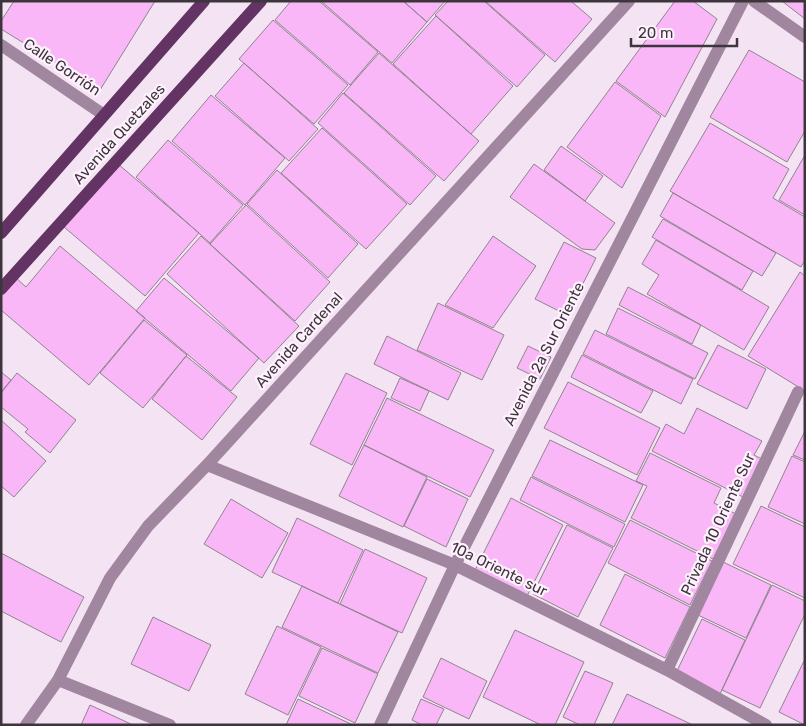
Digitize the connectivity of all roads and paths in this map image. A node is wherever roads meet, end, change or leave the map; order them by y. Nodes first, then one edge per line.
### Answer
1 (204, 1) edge
2 (261, 1) edge
3 (629, 1) edge
4 (743, 1) edge
5 (754, 1) edge
6 (805, 37) edge
7 (1, 45) edge
8 (104, 115) junction
9 (1, 233) edge
10 (1, 289) edge
11 (798, 392) dead end
12 (207, 465) junction
13 (455, 565) junction
14 (667, 670) junction
15 (58, 680) junction
16 (26, 725) edge
17 (170, 725) edge
18 (380, 725) edge
19 (766, 725) edge

1 - 8 main road, Avenida Quetzales
2 - 10 main road, Avenida Quetzales
3 - 12 street, Avenida Cardenal
4 - 13 street, Avenida 2a Sur Oriente
5 - 6 street
7 - 8 street, Calle Gorrión
8 - 9 main road, Avenida Quetzales
11 - 14 street, Privada 10 Oriente Sur
12 - 13 street, 10a Oriente sur
12 - 15 street, Avenida Cardenal
13 - 14 street, 10a Oriente sur
13 - 18 street, Avenida 2a Sur Oriente
14 - 19 street, 10a Oriente sur
15 - 16 street, Avenida Cardenal
15 - 17 street

